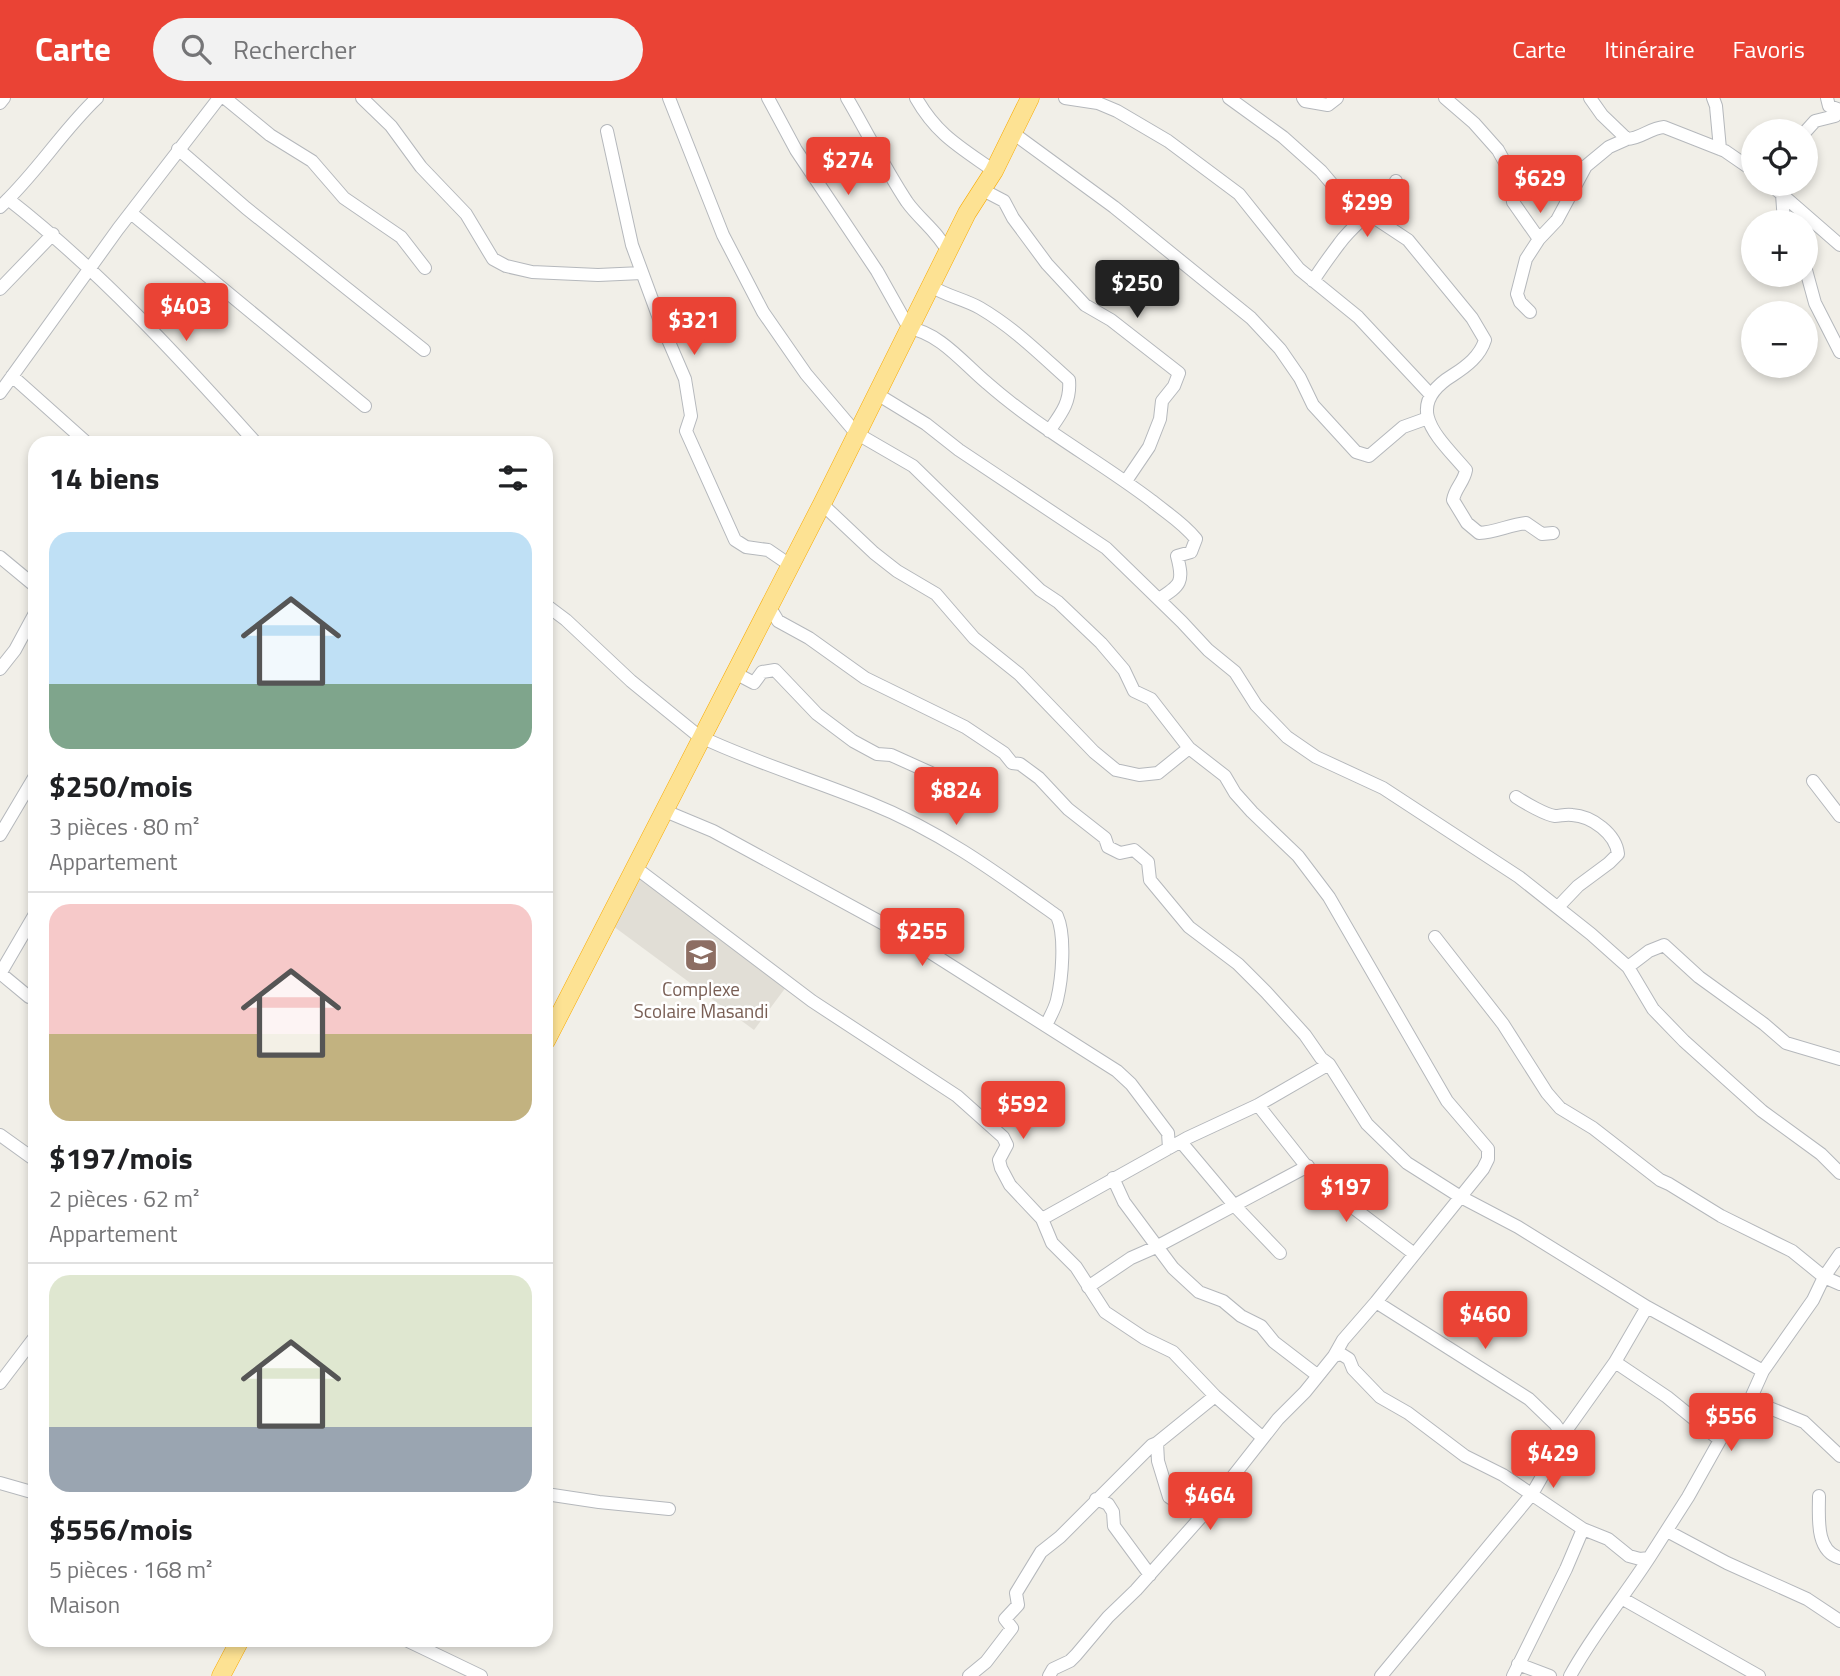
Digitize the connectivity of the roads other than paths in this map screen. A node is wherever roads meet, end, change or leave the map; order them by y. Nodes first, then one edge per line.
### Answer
1 (4, 98) edge
2 (97, 98) edge
3 (219, 98) edge
4 (225, 98) edge
5 (362, 98) edge
6 (669, 98) edge
7 (768, 98) edge
8 (847, 98) edge
9 (916, 98) edge
10 (1030, 98) edge
11 (1065, 98) edge
12 (1229, 98) edge
13 (1303, 98) edge
14 (1337, 98) edge
15 (1445, 98) edge
16 (1590, 98) edge
17 (1713, 98) edge
18 (1827, 98) edge
19 (0, 103) edge
20 (1838, 110) edge
21 (1818, 120) edge
22 (607, 131) dead end
23 (1013, 133) junction
24 (1627, 139) junction
25 (178, 149) junction
26 (1720, 149) junction
27 (1741, 163) edge
28 (994, 171) junction
29 (1396, 181) dead end
30 (981, 189) junction
31 (1784, 196) edge
32 (3, 202) edge
33 (131, 213) junction
34 (1368, 213) junction
35 (53, 234) junction
36 (1539, 239) junction
37 (948, 243) junction
38 (1840, 245) edge
39 (90, 268) junction
40 (425, 268) dead end
41 (642, 273) junction
42 (1313, 281) junction
43 (931, 286) junction
44 (1810, 287) edge
45 (0, 289) edge
46 (1530, 312) dead end
47 (909, 318) junction
48 (424, 350) dead end
49 (1840, 352) edge
50 (12, 376) junction
51 (0, 393) edge
52 (877, 394) junction
53 (1430, 394) junction
54 (365, 406) dead end
55 (1428, 418) junction
56 (1049, 431) junction
57 (856, 433) junction
58 (79, 436) edge
59 (250, 436) edge
60 (1126, 481) junction
61 (822, 504) junction
62 (1553, 533) dead end
63 (0, 557) edge
64 (790, 565) junction
65 (28, 580) edge
66 (1159, 600) junction
67 (553, 610) edge
68 (774, 613) junction
69 (28, 626) edge
70 (0, 669) edge
71 (735, 673) junction
72 (701, 738) junction
73 (1189, 748) junction
74 (931, 773) dead end
75 (1813, 782) dead end
76 (28, 788) edge
77 (1516, 797) dead end
78 (665, 811) junction
79 (1840, 816) edge
80 (0, 835) edge
81 (636, 868) junction
82 (1558, 907) junction
83 (28, 926) edge
84 (1435, 937) dead end
85 (1628, 967) junction
86 (0, 974) edge
87 (28, 996) edge
88 (1046, 1026) junction
89 (553, 1028) edge
90 (1837, 1056) edge
91 (1329, 1064) junction
92 (1258, 1105) junction
93 (0, 1135) edge
94 (1175, 1145) junction
95 (28, 1155) edge
96 (1308, 1166) junction
97 (1840, 1172) edge
98 (1113, 1178) junction
99 (1459, 1196) junction
100 (1234, 1205) junction
101 (1042, 1219) junction
102 (1156, 1247) junction
103 (1280, 1253) dead end
104 (1413, 1254) junction
105 (1840, 1254) edge
106 (1825, 1277) junction
107 (1840, 1284) edge
108 (1088, 1287) junction
109 (1376, 1302) junction
110 (1647, 1307) junction
111 (28, 1346) edge
112 (1334, 1356) junction
113 (1615, 1362) junction
114 (1763, 1371) junction
115 (1317, 1375) junction
116 (0, 1383) edge
117 (1215, 1396) junction
118 (1750, 1400) junction
119 (1563, 1435) junction
120 (1263, 1438) junction
121 (1720, 1440) junction
122 (1157, 1443) junction
123 (1840, 1456) edge
124 (0, 1483) edge
125 (28, 1491) edge
126 (1532, 1494) junction
127 (553, 1495) edge
128 (1819, 1496) dead end
129 (1096, 1499) junction
130 (669, 1509) dead end
131 (1201, 1517) junction
132 (1583, 1529) junction
133 (1667, 1531) junction
134 (1649, 1558) junction
135 (1840, 1558) edge
136 (1150, 1574) junction
137 (1622, 1599) junction
138 (1840, 1621) edge
139 (236, 1647) edge
140 (421, 1647) edge
141 (1516, 1670) edge
142 (1388, 1674) edge
143 (221, 1676) edge
144 (481, 1676) edge
145 (968, 1676) edge
146 (1049, 1676) edge
147 (1550, 1676) edge
148 (1570, 1676) edge
149 (1759, 1676) edge

1 - 19 street
2 - 32 street
3 - 25 street
4 - 40 street
5 - 41 street
6 - 57 street
7 - 47 street
8 - 37 street
9 - 28 street
10 - 23 highway
11 - 42 street
12 - 34 street
13 - 14 street
15 - 36 street
16 - 24 street
17 - 26 street
18 - 20 street
20 - 21 street
22 - 41 street
23 - 28 highway
23 - 55 street
24 - 26 street
24 - 36 street
25 - 33 street
25 - 48 street
26 - 27 street
28 - 30 highway
29 - 34 street
30 - 37 highway
30 - 60 street
31 - 38 street
32 - 35 street
33 - 39 street
33 - 54 street
34 - 42 street
34 - 53 street
35 - 39 street
35 - 45 street
36 - 46 street
37 - 43 highway
39 - 50 street
39 - 59 street
41 - 64 street
42 - 53 street
43 - 47 highway
43 - 56 street
44 - 49 street
47 - 52 highway
47 - 56 street
50 - 51 street
50 - 58 street
52 - 57 highway
52 - 66 street
53 - 55 street
55 - 62 street
56 - 60 street
57 - 61 highway
57 - 73 street
60 - 66 street
61 - 64 highway
61 - 73 street
63 - 65 street
64 - 68 highway
66 - 82 street
67 - 72 street
68 - 71 highway
68 - 91 street
69 - 70 street
71 - 72 highway
71 - 74 street
72 - 78 highway
72 - 88 street
73 - 99 street
75 - 79 street
76 - 80 street
77 - 82 street
78 - 81 highway
78 - 88 street
81 - 89 highway
81 - 101 street
82 - 85 street
83 - 86 street
84 - 106 street
85 - 90 street
85 - 97 street
86 - 87 street
88 - 94 street
91 - 92 street
91 - 99 street
92 - 94 street
92 - 96 street
93 - 95 street
94 - 98 street
94 - 100 street
96 - 100 street
96 - 104 street
98 - 101 street
98 - 102 street
99 - 104 street
99 - 110 street
100 - 102 street
100 - 103 street
101 - 108 street
102 - 108 street
102 - 115 street
104 - 109 street
105 - 106 street
106 - 107 street
106 - 114 street
108 - 117 street
109 - 112 street
109 - 119 street
110 - 113 street
110 - 114 street
111 - 116 street
112 - 115 street
112 - 126 street
113 - 119 street
113 - 121 street
114 - 118 street
115 - 120 street
117 - 120 street
117 - 122 street
118 - 121 street
118 - 123 street
119 - 126 street
120 - 131 street
121 - 133 street
122 - 129 street
122 - 131 street
124 - 125 street
126 - 132 street
126 - 142 street
127 - 130 street
128 - 135 street
129 - 136 street
129 - 145 street
131 - 136 street
132 - 134 street
132 - 141 street
133 - 134 street
133 - 138 street
134 - 137 street
136 - 146 street
137 - 148 street
137 - 149 street
139 - 143 highway
140 - 144 street
141 - 147 street

